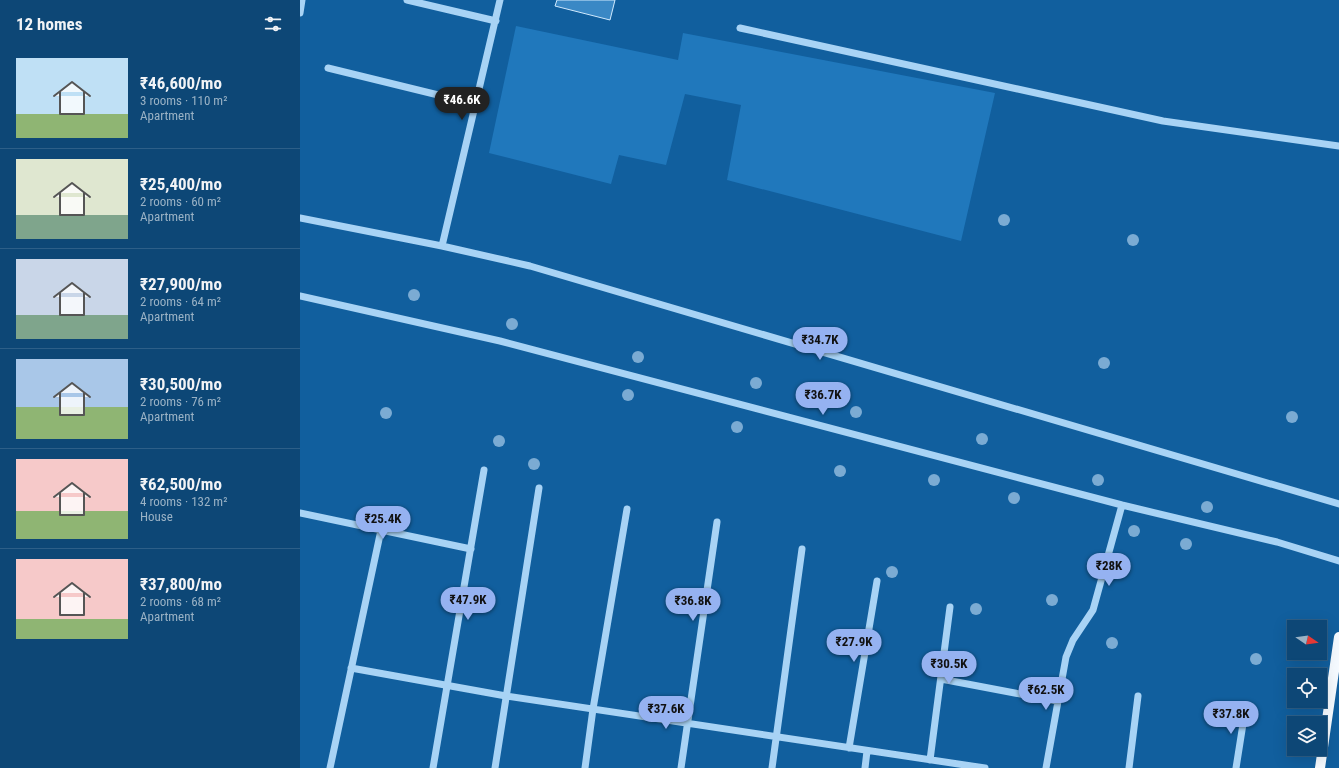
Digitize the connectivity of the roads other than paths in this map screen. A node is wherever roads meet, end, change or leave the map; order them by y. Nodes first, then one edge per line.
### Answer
1 (302, 0) edge
2 (406, 0) edge
3 (500, 0) edge
4 (300, 12) edge
5 (496, 21) junction
6 (740, 28) dead end
7 (328, 68) dead end
8 (475, 104) junction
9 (1339, 146) edge
10 (300, 218) edge
11 (442, 246) junction
12 (300, 296) edge
13 (484, 470) dead end
14 (539, 488) dead end
15 (1339, 504) edge
16 (1122, 505) junction
17 (627, 509) dead end
18 (300, 513) edge
19 (717, 522) dead end
20 (381, 530) junction
21 (471, 549) junction
22 (802, 549) dead end
23 (1339, 561) edge
24 (877, 581) dead end
25 (950, 607) dead end
26 (1339, 637) edge
27 (351, 668) junction
28 (941, 679) junction
29 (447, 686) junction
30 (506, 696) junction
31 (1138, 696) dead end
32 (1058, 702) junction
33 (1246, 704) dead end
34 (593, 709) junction
35 (688, 724) junction
36 (777, 737) junction
37 (849, 748) junction
38 (867, 751) junction
39 (930, 760) junction
40 (953, 766) edge
41 (330, 768) edge
42 (433, 768) edge
43 (495, 768) edge
44 (585, 768) edge
45 (681, 768) edge
46 (772, 768) edge
47 (865, 768) edge
48 (985, 768) edge
49 (1046, 768) edge
50 (1129, 768) edge
51 (1236, 768) edge
52 (1320, 768) edge

1 - 4 street
2 - 5 street
3 - 5 street
5 - 8 street
6 - 9 street
7 - 8 street
8 - 11 street
10 - 11 street
11 - 15 street
12 - 16 street
13 - 21 street
14 - 30 street
16 - 23 street
16 - 32 street
17 - 34 street
18 - 20 street
19 - 35 street
20 - 21 street
20 - 27 street
21 - 29 street
22 - 36 street
24 - 37 street
25 - 28 street
26 - 52 main road
27 - 29 street
27 - 41 street
28 - 32 street
28 - 39 street
29 - 30 street
29 - 42 street
30 - 34 street
30 - 43 street
31 - 50 street
32 - 49 street
33 - 51 street
34 - 35 street
34 - 44 street
35 - 36 street
35 - 45 street
36 - 37 street
36 - 46 street
37 - 38 street
38 - 39 street
38 - 47 street
39 - 40 street
40 - 48 street

